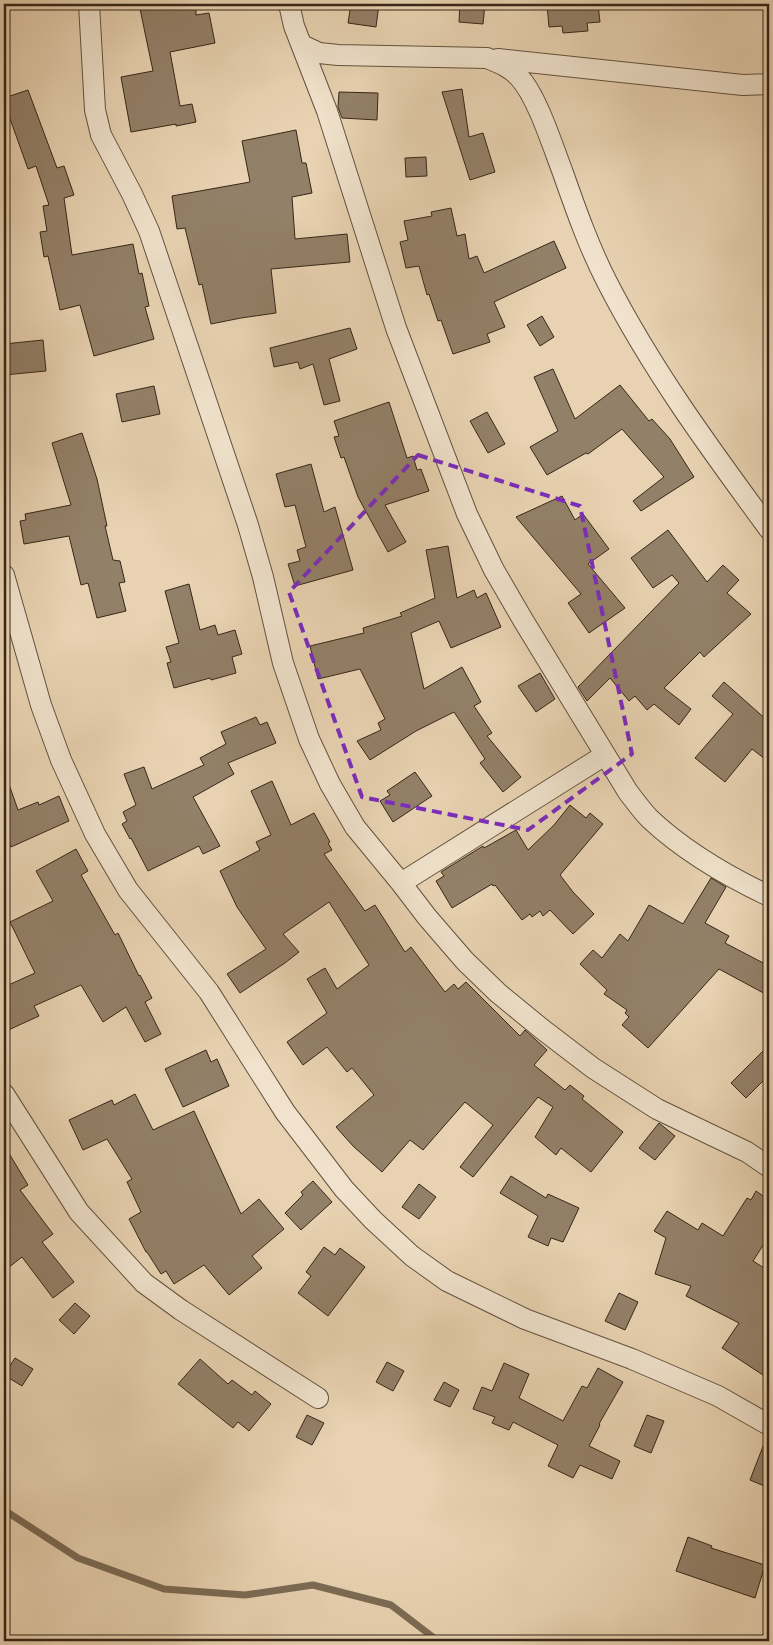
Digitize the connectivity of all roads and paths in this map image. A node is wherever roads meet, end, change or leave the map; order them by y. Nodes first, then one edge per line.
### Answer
1 (89, 4) edge
2 (289, 4) edge
3 (302, 45) junction
4 (486, 58) junction
5 (769, 84) edge
6 (769, 529) edge
7 (4, 574) edge
8 (605, 755) junction
9 (402, 883) junction
10 (769, 896) edge
11 (4, 1094) edge
12 (769, 1167) edge
13 (318, 1398) dead end
14 (769, 1425) edge

1 - 9 street
2 - 3 street
3 - 4 street
3 - 8 street
4 - 5 street
4 - 6 street
7 - 14 street
8 - 9 street
8 - 10 street
9 - 12 street
11 - 13 street

